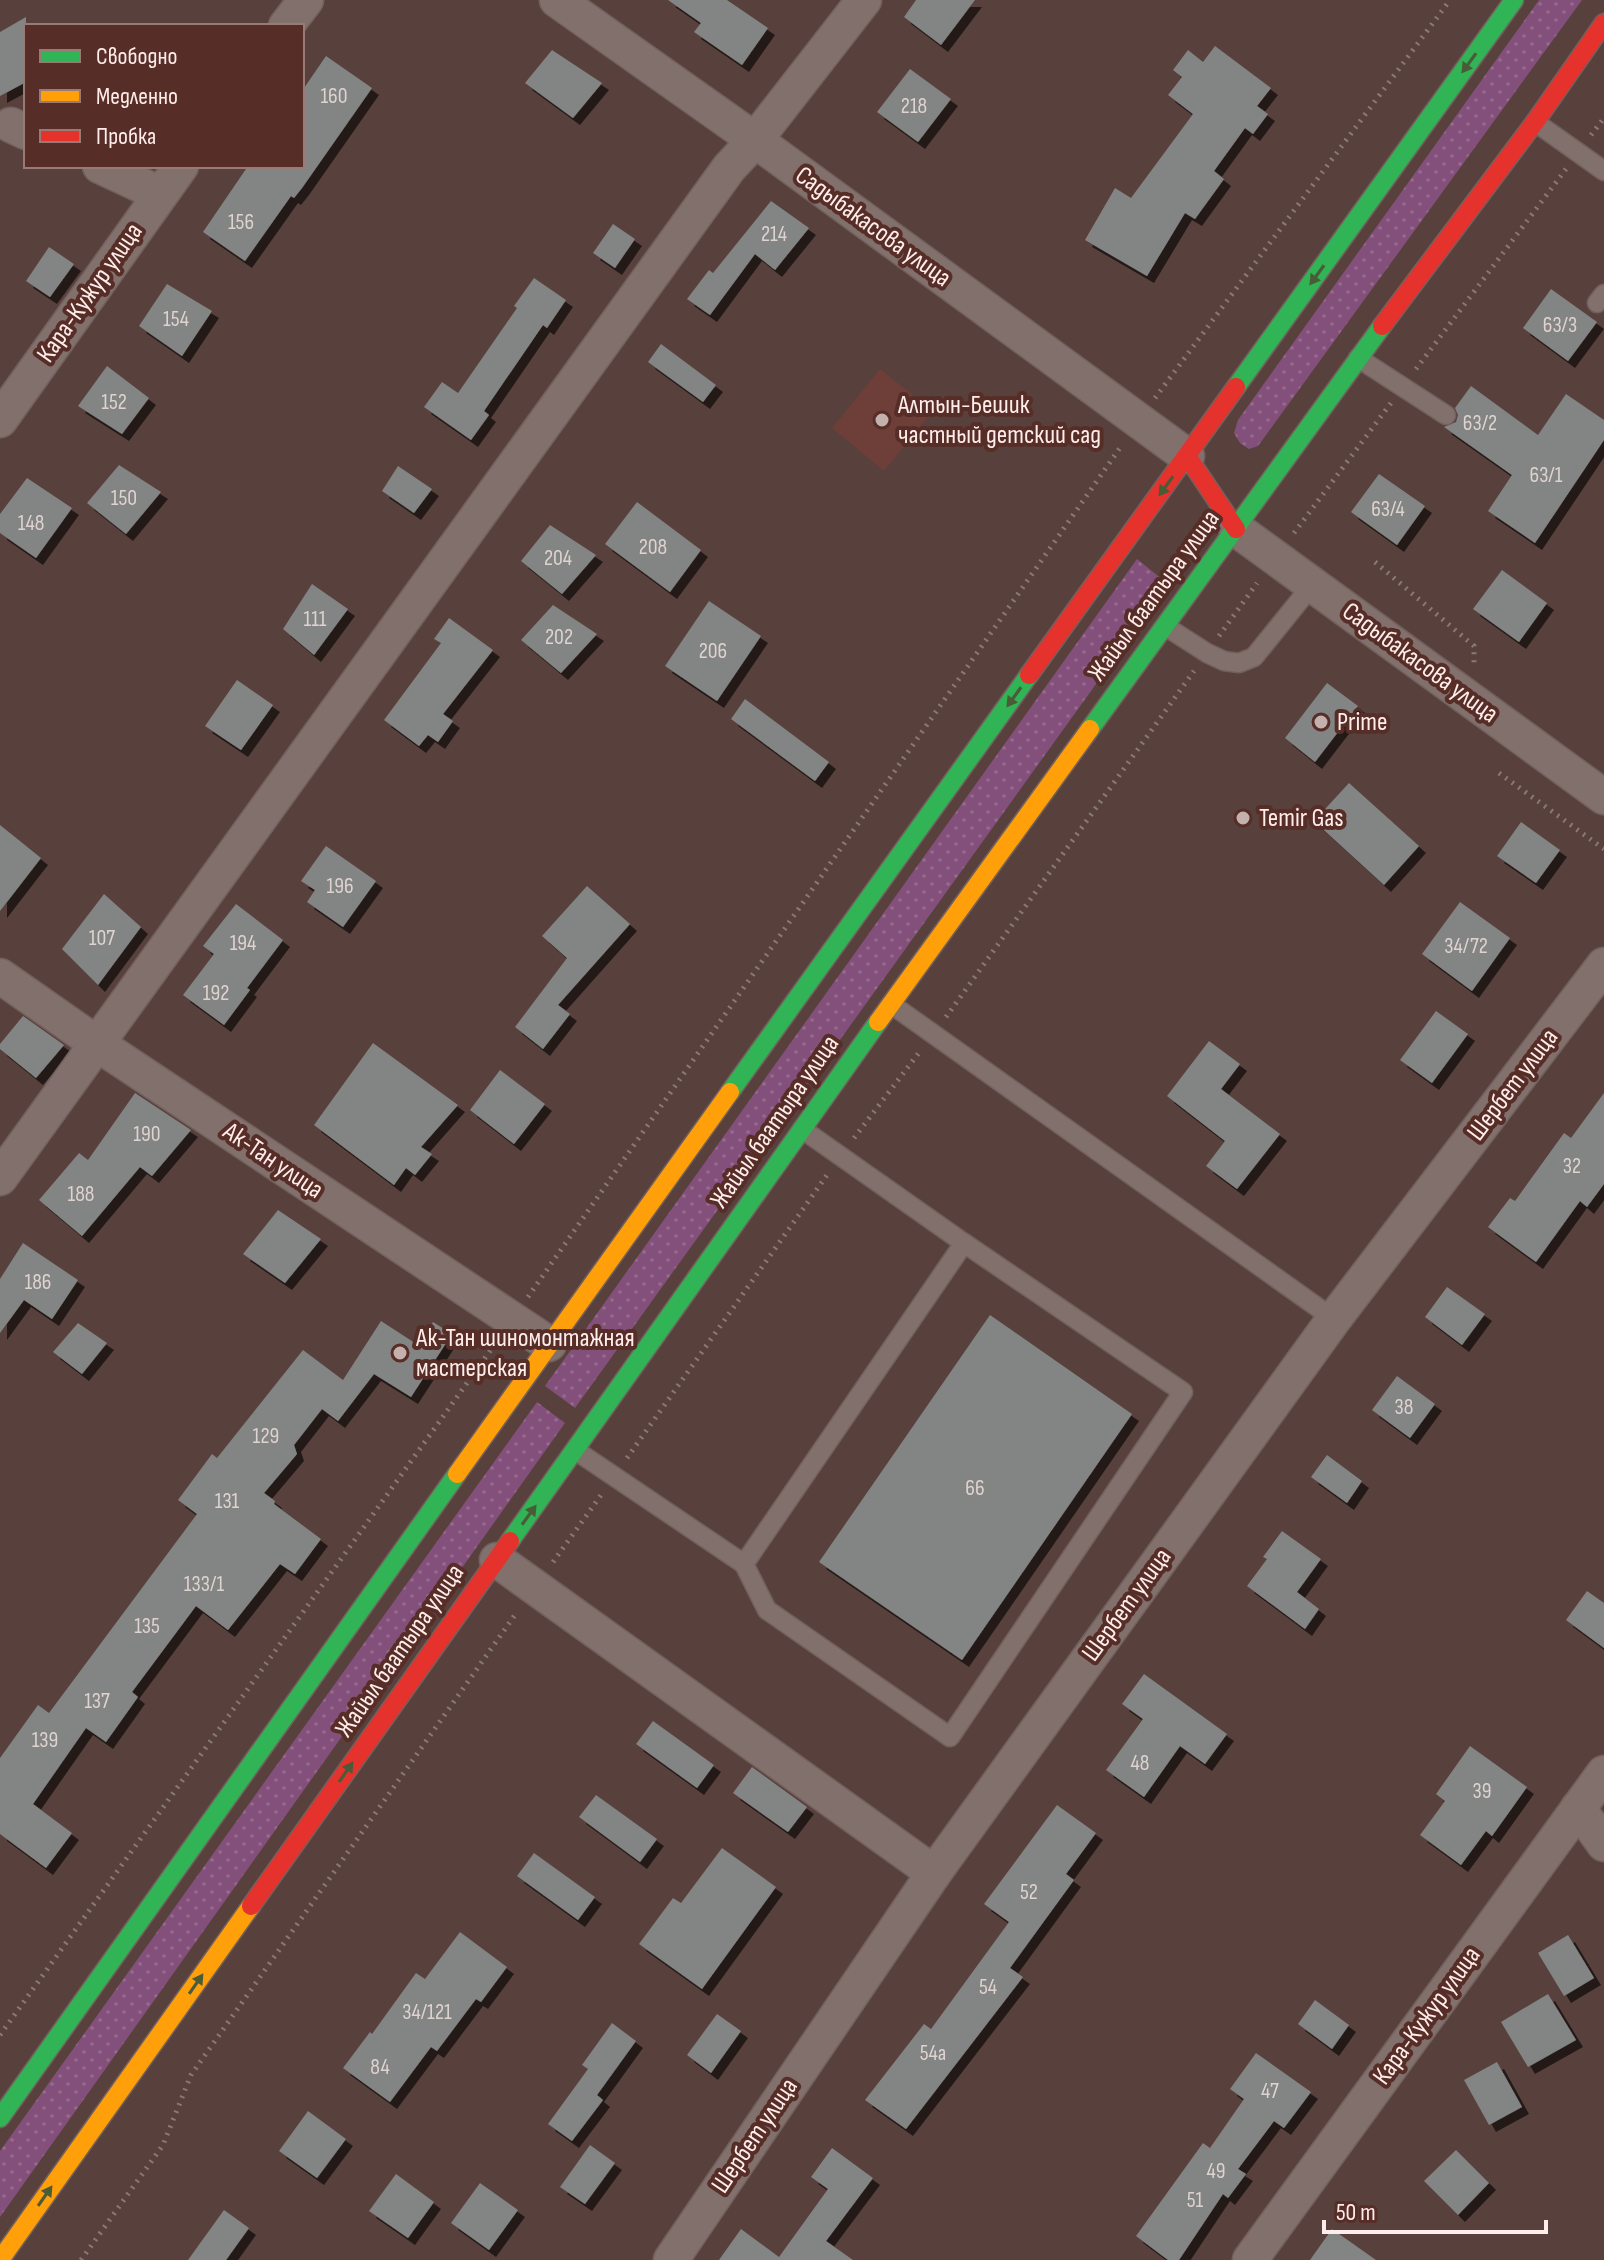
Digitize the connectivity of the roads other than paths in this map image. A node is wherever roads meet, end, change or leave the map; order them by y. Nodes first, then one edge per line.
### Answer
1 (306, 0) edge
2 (557, 0) edge
3 (864, 0) edge
4 (1514, 0) edge
5 (1604, 23) edge
6 (288, 24) edge
7 (1535, 122) junction
8 (755, 140) junction
9 (104, 168) edge
10 (180, 168) edge
11 (1604, 171) edge
12 (160, 194) junction
13 (1358, 358) junction
14 (1446, 415) dead end
15 (0, 420) edge
16 (1187, 456) junction
17 (1236, 529) junction
18 (1313, 584) junction
19 (1165, 626) junction
20 (1604, 797) edge
21 (1604, 965) edge
22 (0, 976) edge
23 (891, 1004) junction
24 (96, 1043) junction
25 (802, 1129) junction
26 (0, 1178) edge
27 (964, 1243) junction
28 (1334, 1319) junction
29 (549, 1344) junction
30 (575, 1450) junction
31 (497, 1560) junction
32 (744, 1564) junction
33 (1604, 1773) edge
34 (1578, 1808) junction
35 (1604, 1844) edge
36 (934, 1873) junction
37 (0, 2118) edge
38 (0, 2260) edge
39 (671, 2260) edge
40 (1250, 2260) edge

1 - 6 street
2 - 8 street, Садыбакасова улица
3 - 8 street
4 -> 16 main road, Жайыл баатыра улица
5 - 7 main road, Жайыл баатыра улица
7 - 11 lane
7 - 13 main road, Жайыл баатыра улица
8 - 16 street, Садыбакасова улица
8 - 24 street
9 - 12 street
10 - 12 street, Кара-Кужур улица
12 - 15 street, Кара-Кужур улица
13 - 14 lane
13 - 17 main road, Жайыл баатыра улица
16 - 17 main road
16 -> 29 main road, Жайыл баатыра улица
17 - 18 street, Садыбакасова улица
17 - 19 main road, Жайыл баатыра улица
18 - 19 lane
18 - 20 street, Садыбакасова улица
19 - 23 main road, Жайыл баатыра улица
21 - 28 street, Шербет улица
22 - 24 street, Ак-Тан улица
23 - 25 main road, Жайыл баатыра улица
23 - 28 lane
24 - 26 street
24 - 29 street, Ак-Тан улица
25 - 27 lane
25 - 30 main road, Жайыл баатыра улица
27 - 32 lane
27 - 32 lane
28 - 36 street, Шербет улица
29 - 37 main road, Жайыл баатыра улица
31 -> 30 main road, Жайыл баатыра улица
30 - 32 lane
31 - 36 street
38 -> 31 main road, Жайыл баатыра улица
33 - 34 street, Кара-Кужур улица
34 - 35 street
34 - 40 street, Кара-Кужур улица
36 - 39 street, Шербет улица

